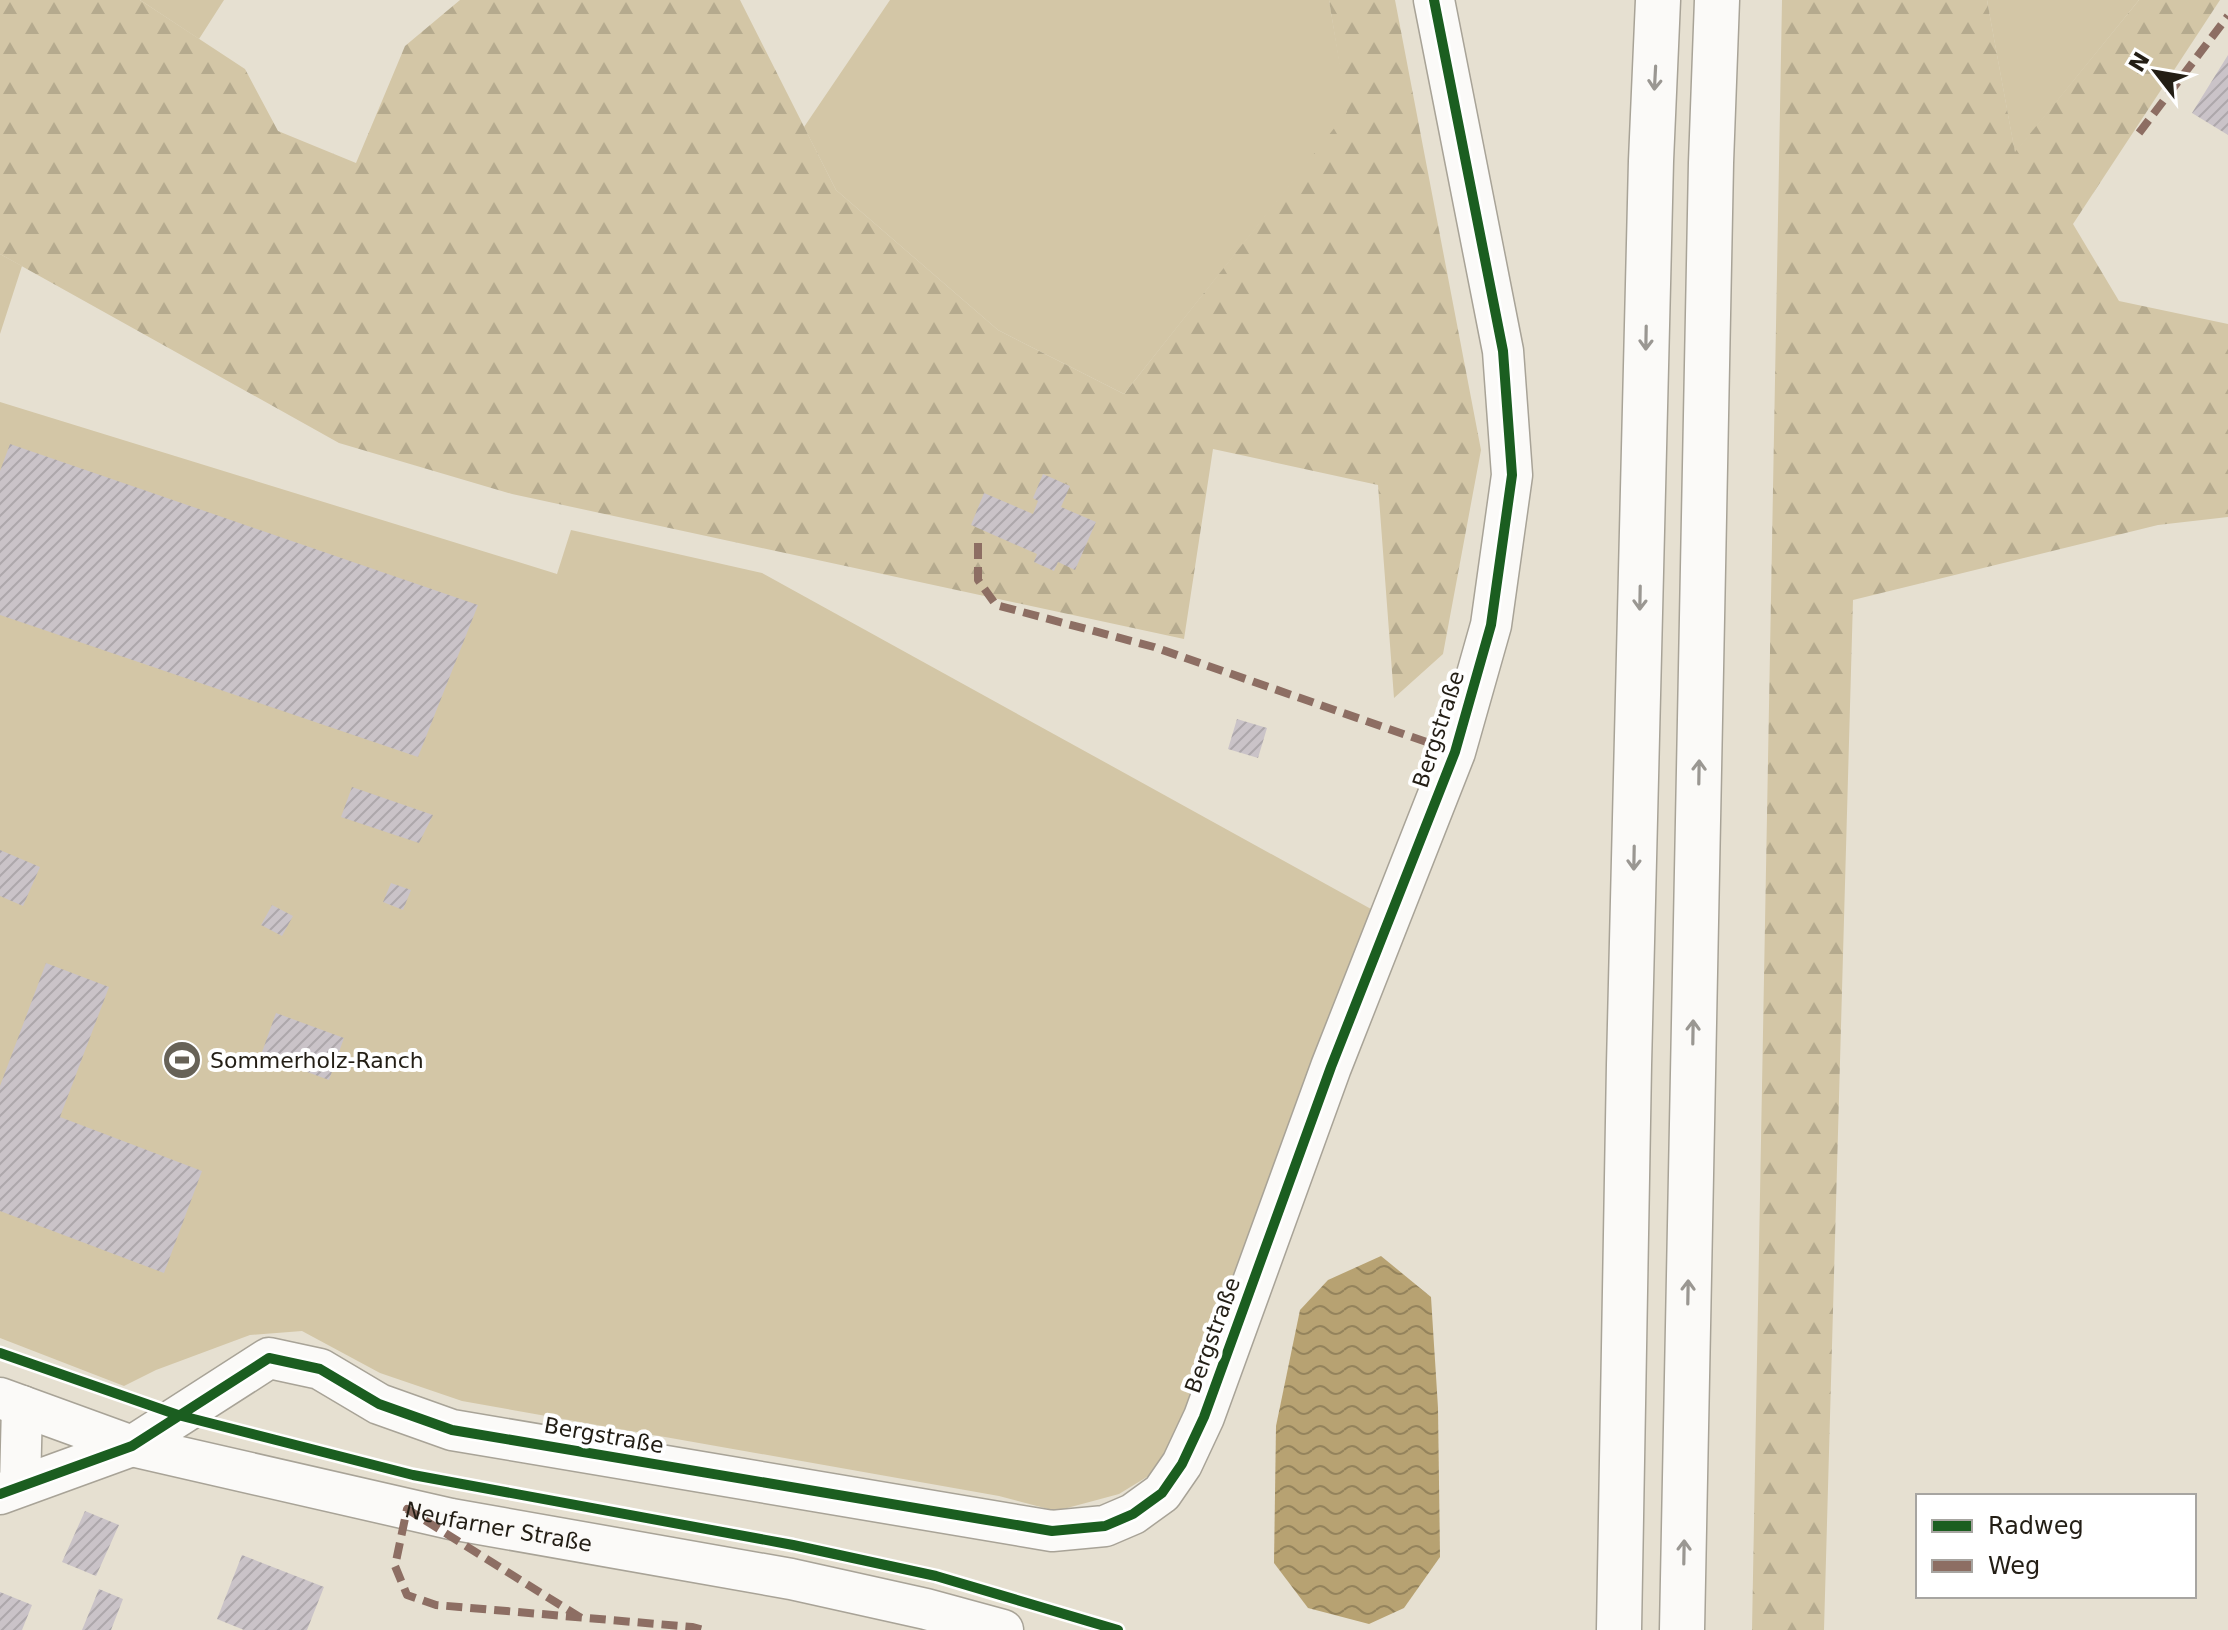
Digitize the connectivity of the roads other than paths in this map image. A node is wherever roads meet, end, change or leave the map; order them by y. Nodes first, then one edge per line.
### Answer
1 (1434, 0) edge
2 (1658, 0) edge
3 (1717, 0) edge
4 (11, 1402) edge
5 (132, 1446) junction
6 (10, 1490) edge
7 (1003, 1630) edge
8 (1619, 1630) edge
9 (1682, 1630) edge

1 - 5 street, Bergstraße
2 -> 8 highway
9 -> 3 highway
4 - 5 street, Neufarner Straße
4 - 6 street
5 - 6 street, Bergstraße
5 - 7 street, Neufarner Straße

